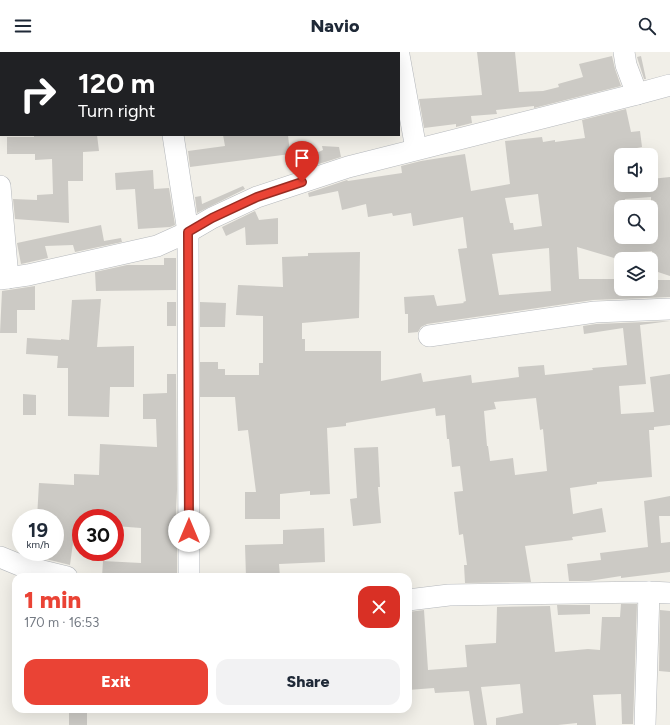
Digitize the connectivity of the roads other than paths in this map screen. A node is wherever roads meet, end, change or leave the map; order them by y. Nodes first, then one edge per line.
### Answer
1 (624, 52) edge
2 (400, 59) edge
3 (670, 84) edge
4 (637, 94) junction
5 (173, 136) edge
6 (416, 149) junction
7 (0, 186) edge
8 (188, 232) junction
9 (4, 278) edge
10 (670, 309) edge
11 (429, 336) dead end
12 (0, 557) edge
13 (51, 573) edge
14 (189, 573) edge
15 (649, 592) junction
16 (670, 593) edge
17 (412, 599) edge
18 (645, 725) edge

1 - 4 street
2 - 6 street
3 - 4 street
4 - 6 street
5 - 8 street
6 - 8 street
7 - 9 street
8 - 9 street
8 - 14 street
10 - 11 street
12 - 13 street
15 - 16 street
15 - 17 street
15 - 18 street

